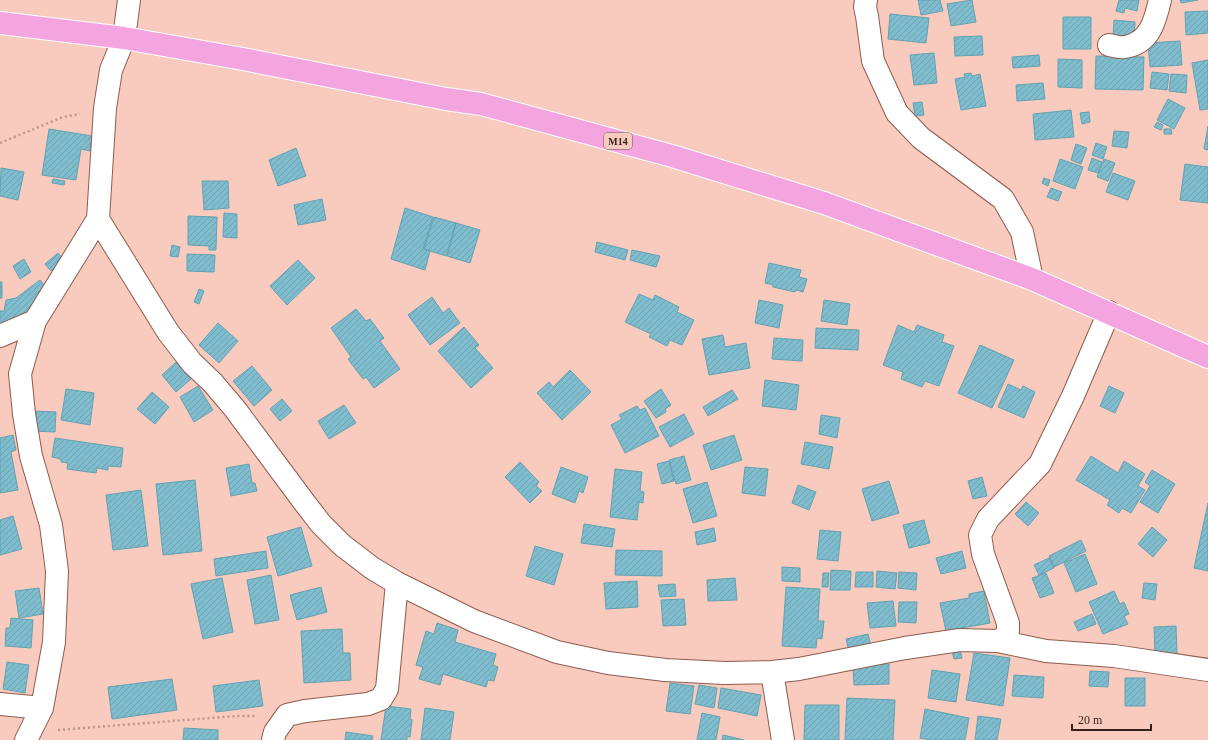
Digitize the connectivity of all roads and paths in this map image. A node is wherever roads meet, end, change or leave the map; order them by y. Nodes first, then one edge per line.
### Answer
1 (129, 0) edge
2 (866, 0) edge
3 (1160, 0) edge
4 (0, 23) edge
5 (124, 38) junction
6 (1109, 45) dead end
7 (105, 108) junction
8 (0, 143) edge
9 (98, 219) junction
10 (1032, 279) junction
11 (1109, 312) junction
12 (35, 321) junction
13 (0, 336) edge
14 (1208, 355) edge
15 (397, 583) junction
16 (998, 641) junction
17 (1208, 670) edge
18 (772, 672) junction
19 (0, 704) edge
20 (42, 708) junction
21 (287, 715) junction
22 (56, 730) dead end
23 (26, 740) edge
24 (273, 740) edge
25 (783, 740) edge

1 - 5 street
2 - 10 street
3 - 6 street
4 - 5 highway, M14
5 - 7 street
5 - 10 highway, M14
7 - 8 path
7 - 9 street
9 - 12 street
9 - 15 street
10 - 11 highway, M14
11 - 14 highway, M14
11 - 16 street
12 - 13 street
12 - 20 street
15 - 18 street
15 - 21 street
16 - 17 street
16 - 18 street
18 - 25 street
19 - 20 street
20 - 23 street
21 - 22 path
21 - 24 street

